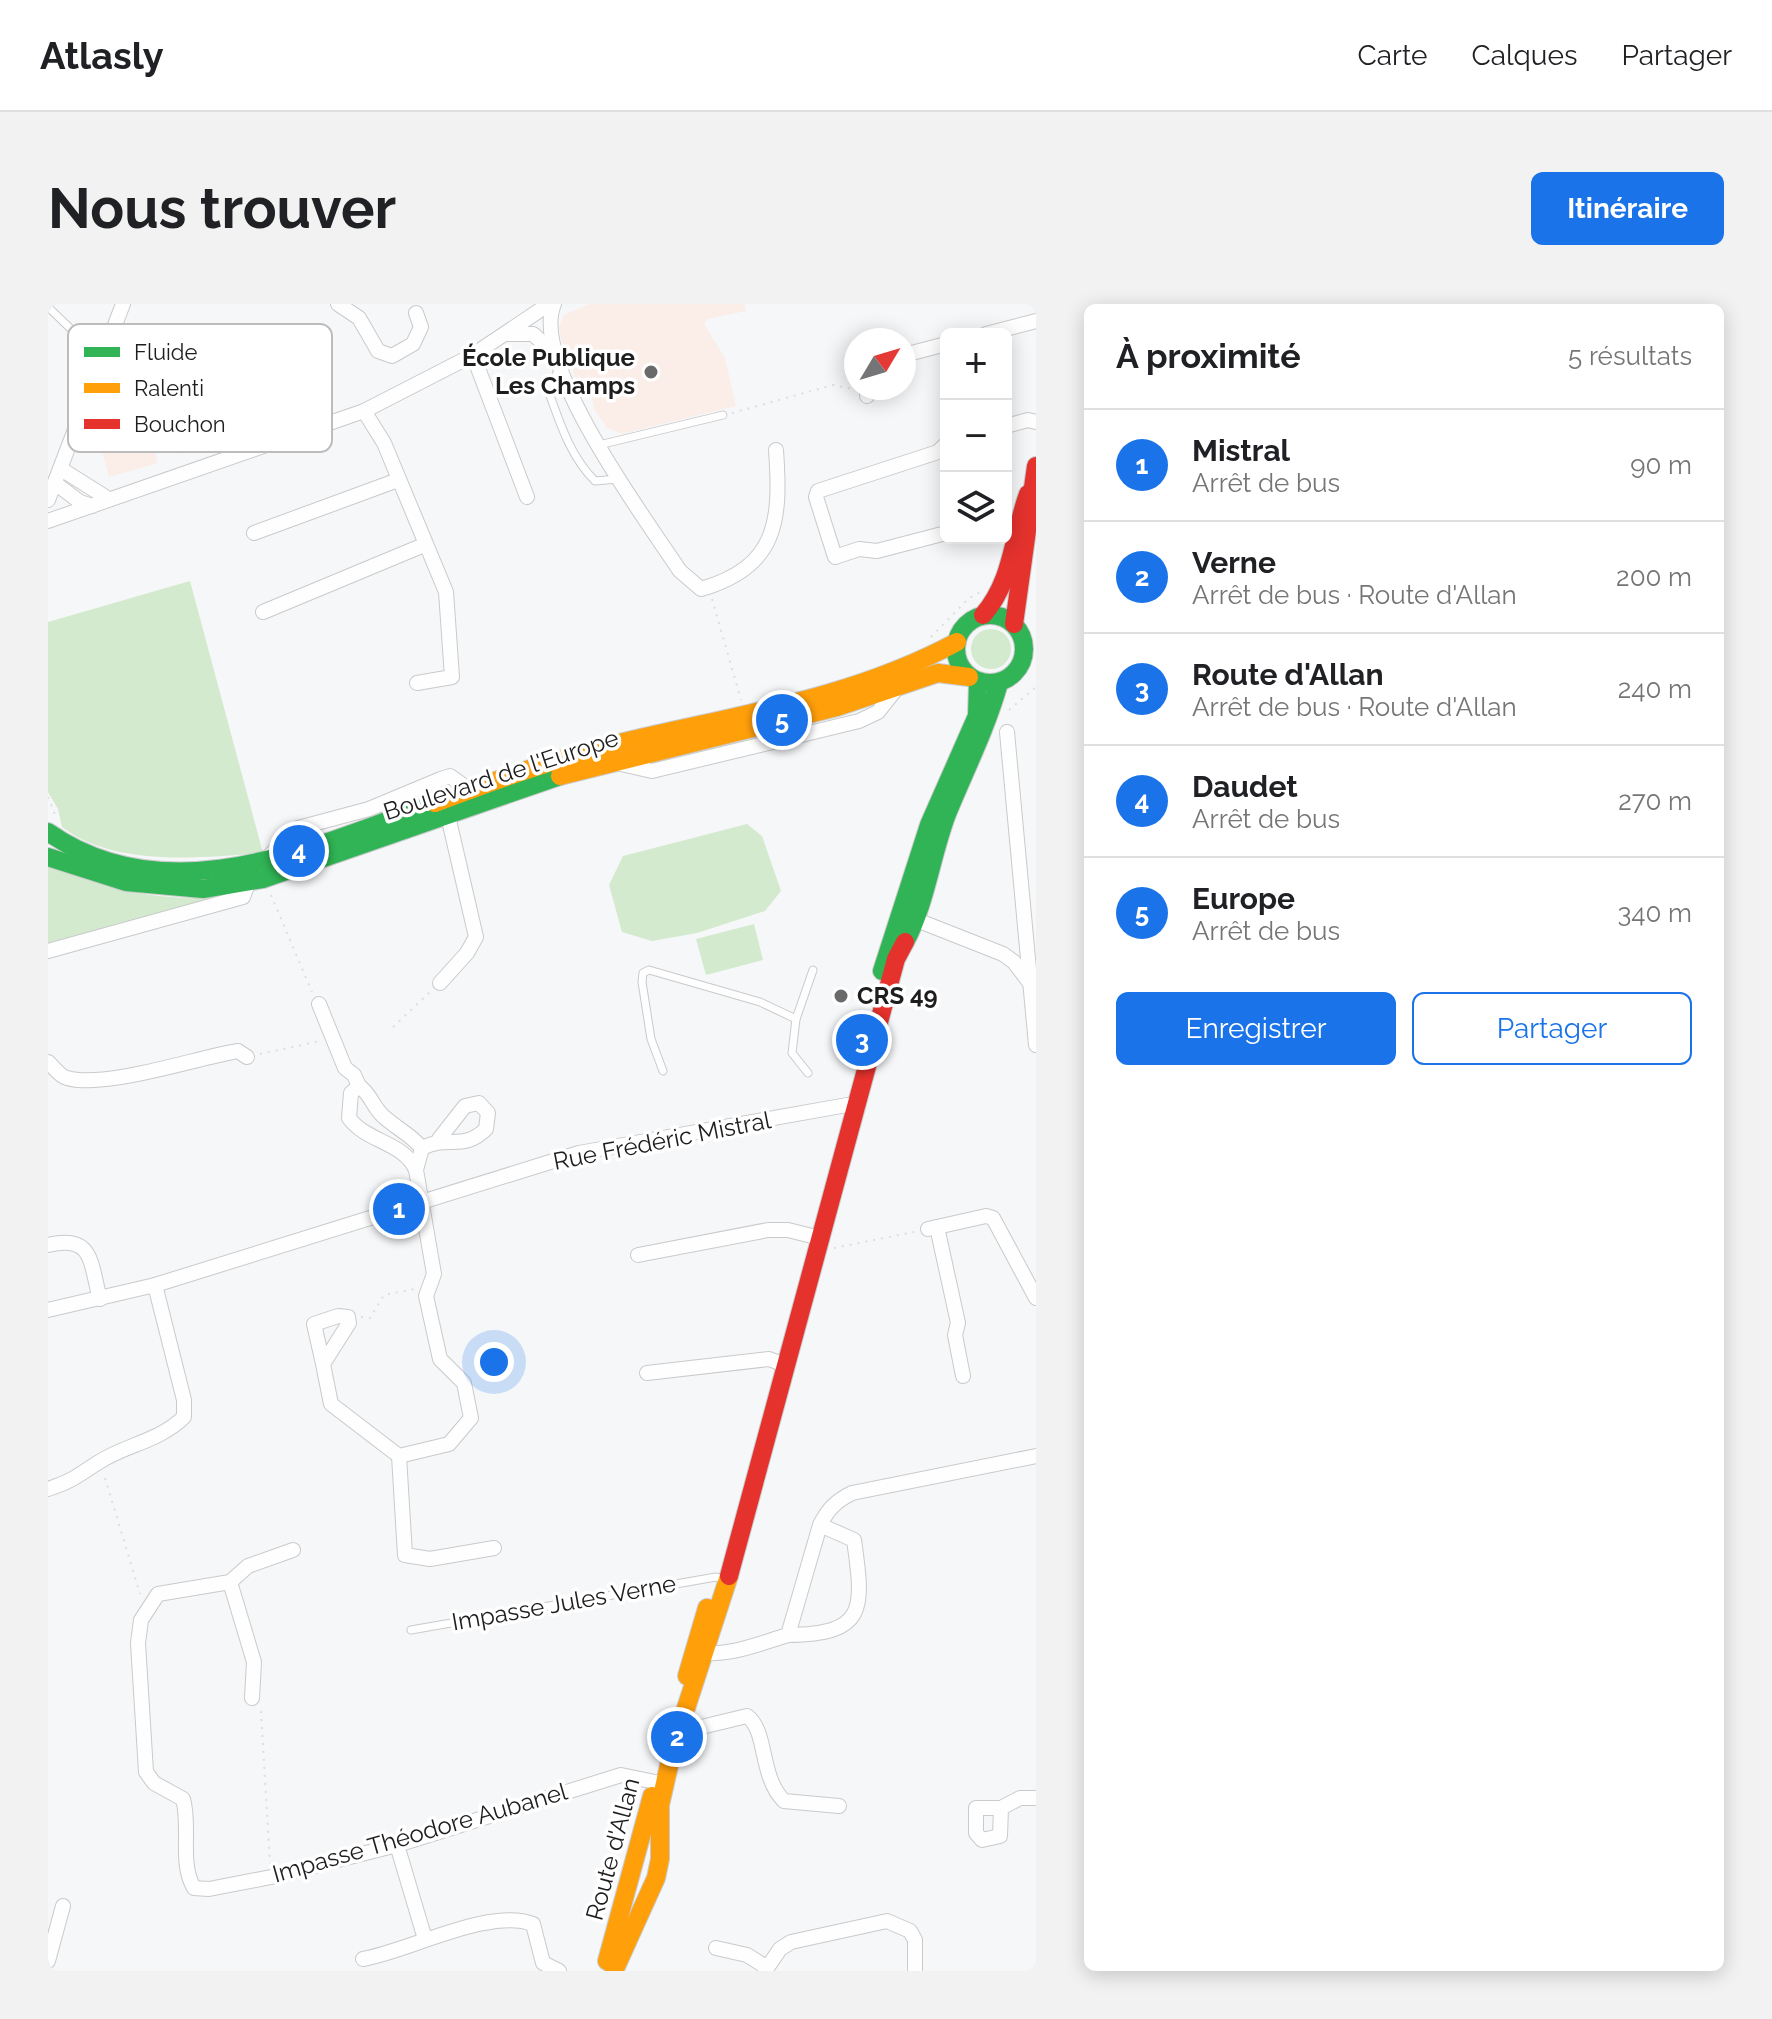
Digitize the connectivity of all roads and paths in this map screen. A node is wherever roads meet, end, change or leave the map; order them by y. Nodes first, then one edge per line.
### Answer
1 (123, 304) edge
2 (338, 304) edge
3 (551, 304) edge
4 (48, 307) edge
5 (416, 313) dead end
6 (1036, 321) edge
7 (116, 324) edge
8 (68, 326) edge
9 (1009, 328) edge
10 (498, 338) junction
11 (940, 346) edge
12 (916, 352) edge
13 (473, 355) junction
14 (559, 362) junction
15 (844, 384) edge
16 (364, 411) junction
17 (723, 415) joint
18 (332, 422) edge
19 (1036, 422) edge
20 (1012, 424) edge
21 (599, 445) junction
22 (68, 450) edge
23 (776, 450) dead end
24 (940, 450) edge
25 (243, 452) edge
26 (1034, 475) edge
27 (58, 476) junction
28 (620, 479) junction
29 (398, 480) junction
30 (527, 497) dead end
31 (107, 498) junction
32 (48, 500) edge
33 (92, 506) junction
34 (1018, 516) edge
35 (48, 521) edge
36 (254, 533) dead end
37 (940, 535) edge
38 (424, 545) junction
39 (701, 589) junction
40 (987, 590) dead end
41 (263, 612) dead end
42 (983, 615) junction
43 (1015, 626) junction
44 (1036, 631) edge
45 (957, 642) junction
46 (925, 643) dead end
47 (1032, 659) edge
48 (974, 679) junction
49 (417, 683) dead end
50 (999, 683) junction
51 (1036, 687) edge
52 (747, 704) dead end
53 (1006, 713) dead end
54 (1007, 732) dead end
55 (448, 816) junction
56 (48, 832) edge
57 (48, 857) edge
58 (258, 875) junction
59 (898, 913) junction
60 (917, 920) junction
61 (1025, 938) junction
62 (48, 951) edge
63 (1003, 954) junction
64 (813, 970) dead end
65 (440, 983) joint
66 (1029, 983) junction
67 (881, 994) junction
68 (319, 1004) joint
69 (796, 1019) junction
70 (393, 1027) dead end
71 (1035, 1028) edge
72 (333, 1038) junction
73 (1036, 1045) edge
74 (247, 1057) joint
75 (48, 1062) edge
76 (663, 1071) dead end
77 (808, 1073) dead end
78 (359, 1086) junction
79 (853, 1106) junction
80 (439, 1139) dead end
81 (422, 1148) junction
82 (416, 1170) junction
83 (420, 1202) junction
84 (932, 1228) junction
85 (818, 1241) junction
86 (48, 1245) edge
87 (638, 1255) dead end
88 (155, 1285) junction
89 (427, 1286) junction
90 (1036, 1298) edge
91 (100, 1299) junction
92 (48, 1310) edge
93 (348, 1317) junction
94 (781, 1363) junction
95 (323, 1364) junction
96 (647, 1373) dead end
97 (963, 1376) dead end
98 (399, 1456) junction
99 (1036, 1456) edge
100 (100, 1461) junction
101 (48, 1489) edge
102 (820, 1525) junction
103 (494, 1548) dead end
104 (293, 1550) dead end
105 (722, 1579) junction
106 (230, 1582) junction
107 (149, 1603) junction
108 (411, 1630) dead end
109 (788, 1635) junction
110 (703, 1643) junction
111 (252, 1698) joint
112 (676, 1724) junction
113 (660, 1782) junction
114 (1036, 1798) edge
115 (839, 1806) dead end
116 (1001, 1808) dead end
117 (397, 1845) junction
118 (271, 1877) junction
119 (63, 1906) dead end
120 (425, 1939) junction
121 (716, 1948) dead end
122 (363, 1959) dead end
123 (48, 1961) edge
124 (766, 1969) edge
125 (559, 1971) edge
126 (604, 1971) edge
127 (614, 1971) edge
128 (915, 1971) edge

1 - 7 street
2 - 5 street
3 - 10 street
3 - 14 street
4 - 8 lane
6 - 9 street
10 - 13 street
10 - 14 street
11 - 12 street
13 - 16 street
13 - 30 street
14 - 21 street
14 - 28 lane
15 - 17 path
16 - 18 street
16 - 29 street
17 - 21 lane
19 - 20 street
21 - 28 street
22 - 27 street
23 - 39 street
24 - 37 street
25 - 31 street
26 - 34 main road
27 - 31 street
27 - 32 street
27 - 33 street
28 - 39 street
29 - 36 street
29 - 38 street
31 - 33 street
33 - 35 street
34 - 42 main road
34 - 43 main road
38 - 41 street
38 - 49 street
39 - 52 path
40 - 46 path
42 - 43 main road
42 - 45 main road
43 - 44 main road
43 - 47 main road
45 - 48 main road
45 - 58 main road, Boulevard de l'Europe
47 - 50 main road
48 - 50 main road
48 - 55 main road, Boulevard de l'Europe
48 - 59 main road, Route d'Allan
50 - 60 main road, Route d'Allan
51 - 53 path
54 - 61 street
55 - 58 main road, Boulevard de l'Europe
55 - 65 street
56 - 58 main road, Boulevard de l'Europe
57 - 58 main road, Boulevard de l'Europe
58 - 62 street
58 - 68 path
59 - 60 street
59 - 67 main road, Route d'Allan
60 - 63 street
60 - 67 main road, Route d'Allan
61 - 63 street
61 - 66 street
63 - 66 street
64 - 69 lane
65 - 70 path
66 - 71 street
67 - 79 main road, Route d'Allan
68 - 72 street
69 - 76 lane
69 - 77 lane
71 - 73 street
72 - 74 path
72 - 78 street
74 - 75 street
78 - 81 street
78 - 82 street
79 - 83 street, Rue Frédéric Mistral
79 - 85 main road, Route d'Allan
80 - 81 street
81 - 82 street
82 - 83 street
83 - 88 street, Rue Frédéric Mistral
83 - 89 street
84 - 85 path
84 - 90 street
84 - 97 street
85 - 87 street
85 - 94 main road, Route d'Allan
86 - 91 street
88 - 91 street, Rue Frédéric Mistral
88 - 100 street
89 - 93 path
89 - 98 street
91 - 92 street, Rue Frédéric Mistral
93 - 95 street
93 - 95 street
94 - 96 street
94 - 105 main road, Route d'Allan
95 - 98 street
98 - 103 street
99 - 102 street
100 - 101 street
100 - 107 path
102 - 109 street
102 - 109 street
104 - 106 street
105 - 108 lane, Impasse Jules Verne
105 - 110 main road, Route d'Allan
106 - 107 street
106 - 111 street
107 - 118 street, Impasse Théodore Aubanel
109 - 110 street
110 - 112 main road, Route d'Allan
111 - 118 path
112 - 113 main road, Route d'Allan
112 - 115 street
113 - 117 street, Impasse Théodore Aubanel
113 - 126 main road, Route d'Allan
113 - 127 main road, Route d'Allan
114 - 116 street
117 - 118 street, Impasse Théodore Aubanel
117 - 120 street
119 - 123 street
120 - 122 street
120 - 125 street
121 - 124 street
124 - 128 street

